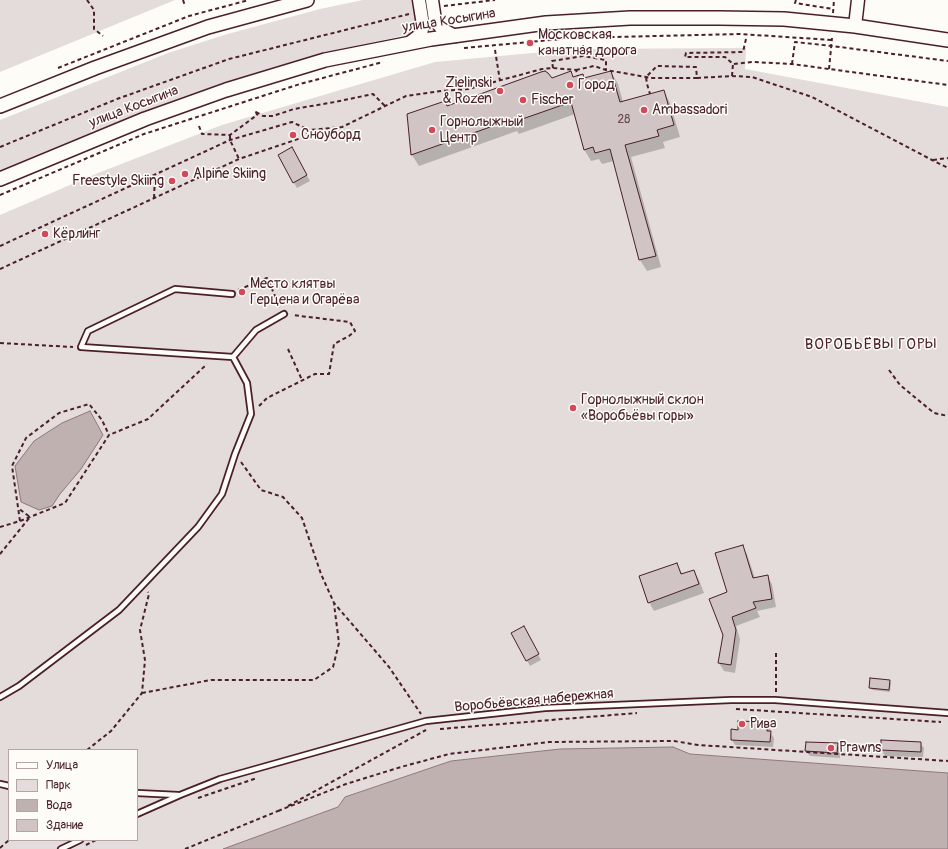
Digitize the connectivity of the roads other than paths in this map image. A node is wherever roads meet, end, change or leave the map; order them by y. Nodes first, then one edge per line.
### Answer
1 (307, 0) edge
2 (858, 0) edge
3 (432, 4) edge
4 (420, 5) edge
5 (855, 26) junction
6 (455, 36) junction
7 (948, 40) edge
8 (409, 43) junction
9 (0, 106) edge
10 (0, 179) edge
11 (232, 294) dead end
12 (284, 314) road end
13 (233, 356) junction
14 (0, 697) edge
15 (948, 713) edge
16 (138, 793) edge
17 (180, 795) junction
18 (138, 814) edge
19 (78, 841) edge
20 (61, 849) edge

1 - 9 main road
2 - 5 street
3 - 6 street
4 - 8 street
5 - 6 main road, улица Косыгина
5 - 7 main road, улица Косыгина
6 - 8 main road, улица Косыгина
8 - 10 main road, улица Косыгина
11 - 13 lane
12 - 13 lane
13 - 14 lane
15 - 17 lane, Воробьёвская набережная
16 - 17 lane
17 - 18 lane, Воробьёвская набережная
19 - 20 lane

